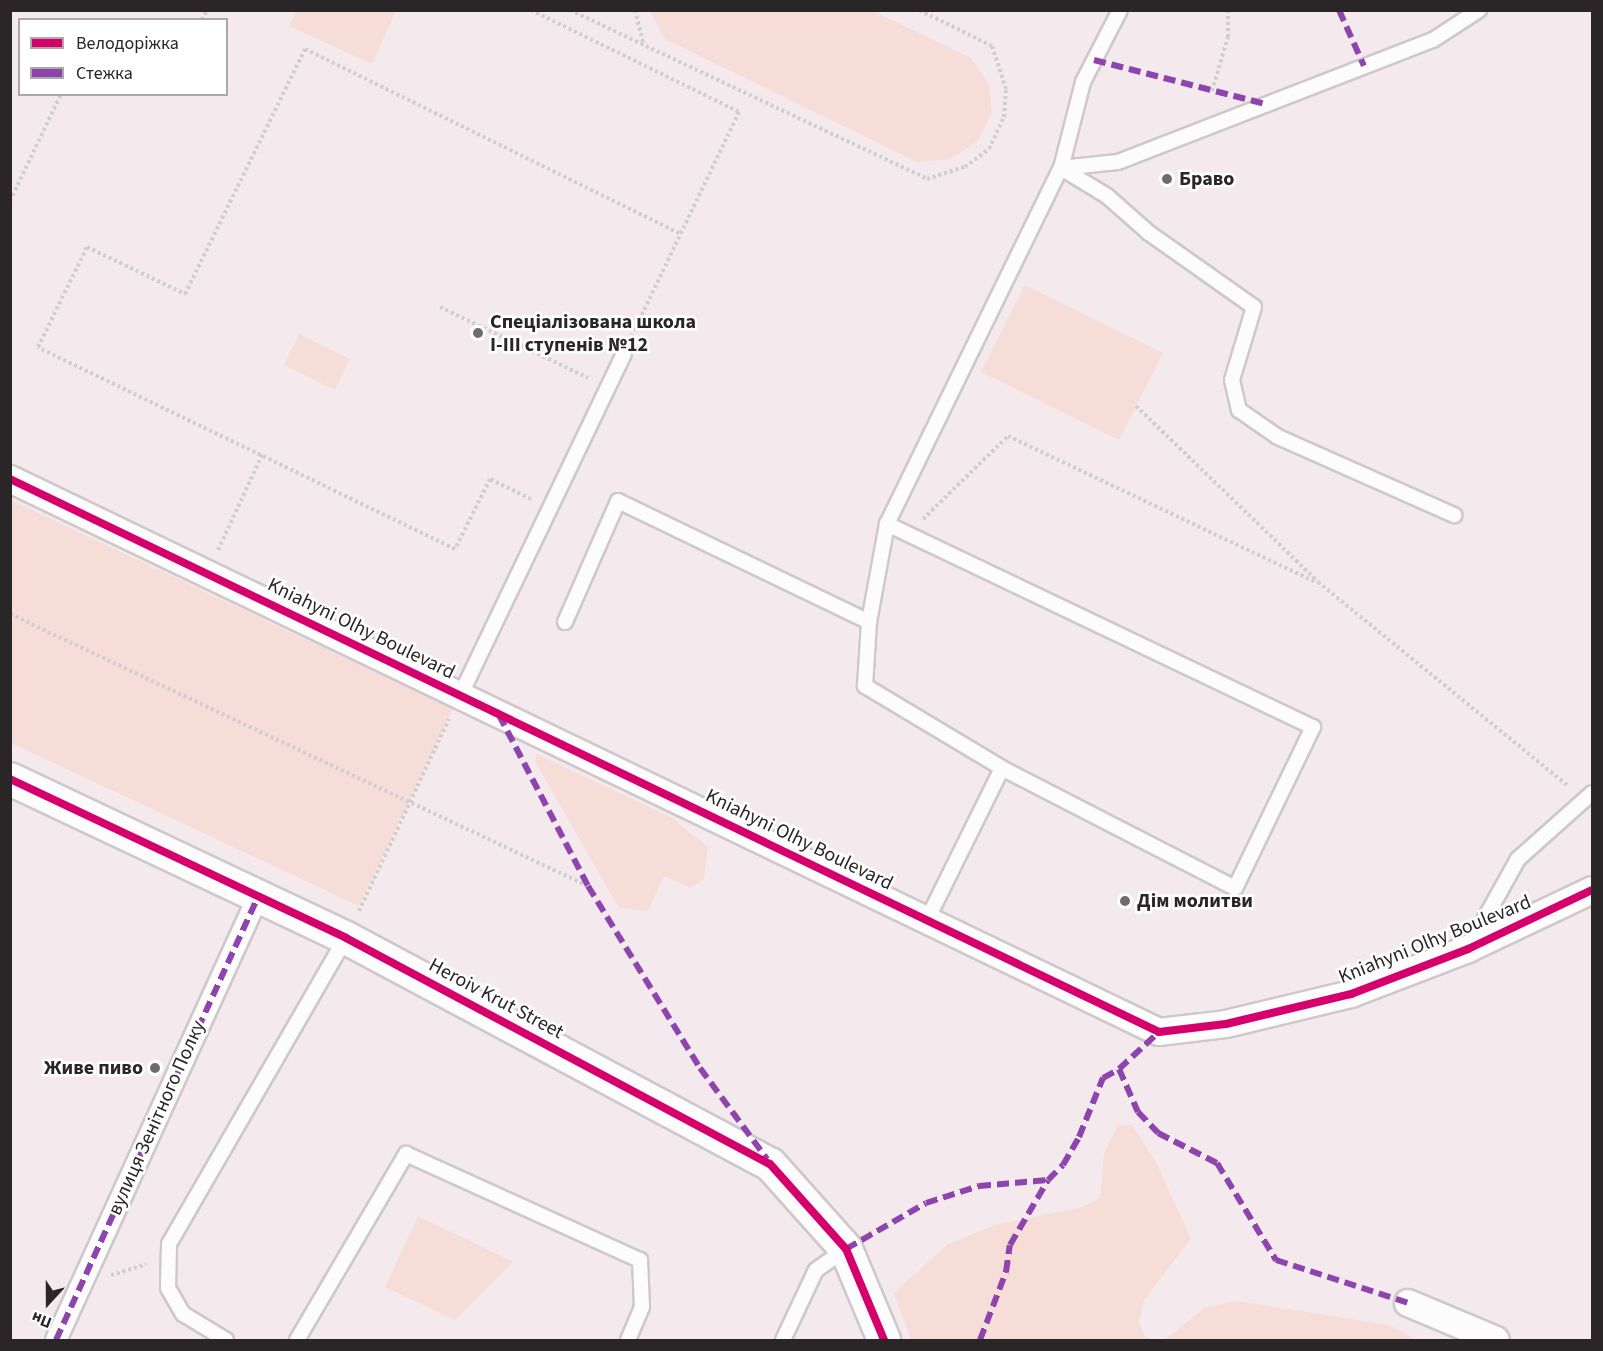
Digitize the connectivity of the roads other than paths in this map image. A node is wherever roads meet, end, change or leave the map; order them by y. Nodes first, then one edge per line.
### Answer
1 (1120, 10) edge
2 (1479, 10) edge
3 (1061, 168) junction
4 (624, 354) road end
5 (10, 479) edge
6 (1454, 515) dead end
7 (887, 524) junction
8 (566, 622) dead end
9 (869, 622) junction
10 (460, 696) junction
11 (1002, 768) junction
12 (10, 779) edge
13 (1589, 796) edge
14 (1593, 890) edge
15 (258, 896) junction
16 (927, 920) junction
17 (346, 938) junction
18 (1468, 949) junction
19 (846, 1249) junction
20 (1408, 1303) dead end
21 (56, 1341) edge
22 (226, 1341) edge
23 (297, 1341) edge
24 (628, 1341) edge
25 (783, 1341) edge
26 (884, 1341) edge
27 (1496, 1341) edge

1 - 3 lane
2 - 3 lane
3 - 6 lane
3 - 7 lane
4 - 10 lane
5 - 10 street, Kniahyni Olhy Boulevard
7 - 9 lane
7 - 11 lane
8 - 9 lane
9 - 11 lane
10 - 16 street, Kniahyni Olhy Boulevard
11 - 16 lane
12 - 15 street, Heroiv Krut Street
13 - 18 lane
14 - 18 street, Kniahyni Olhy Boulevard
15 - 17 street, Heroiv Krut Street
15 - 21 street, вулиця Зенітного Полку
16 - 18 street, Kniahyni Olhy Boulevard
17 - 19 street, Heroiv Krut Street
17 - 22 lane
19 - 25 lane
19 - 26 street, Heroiv Krut Street
20 - 27 street
23 - 24 lane

